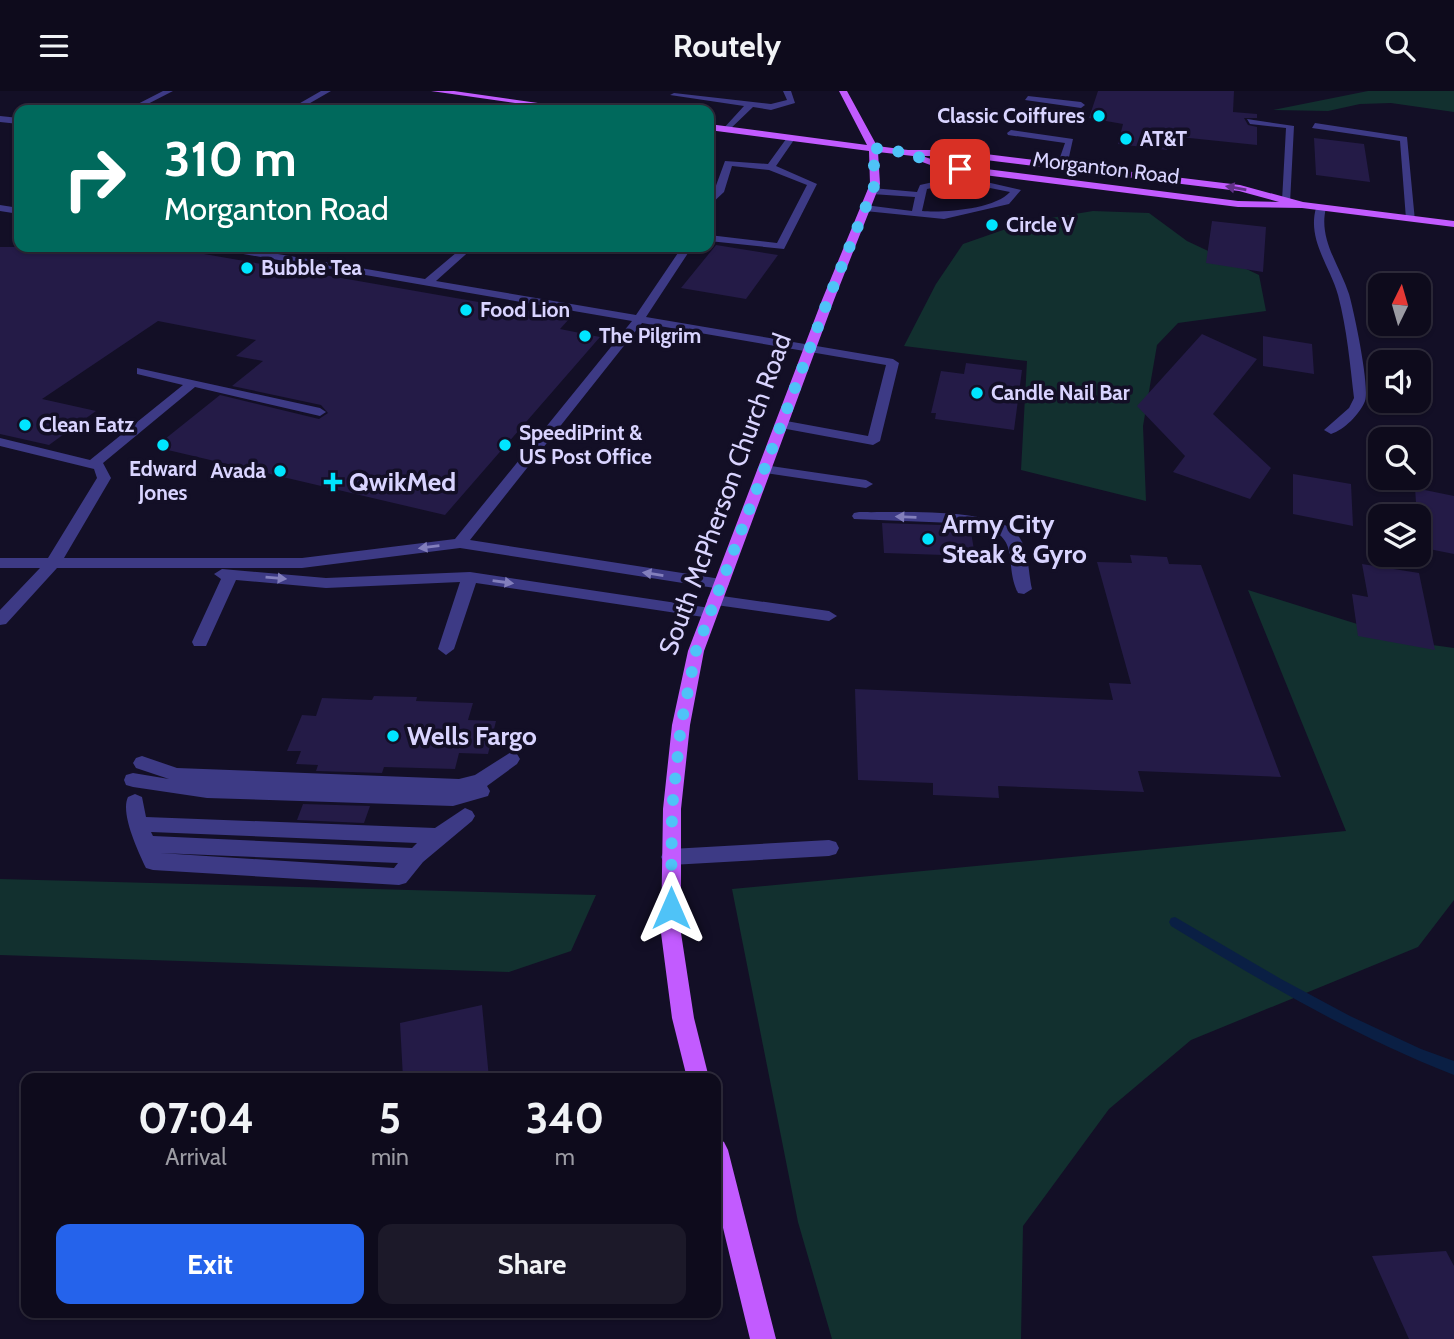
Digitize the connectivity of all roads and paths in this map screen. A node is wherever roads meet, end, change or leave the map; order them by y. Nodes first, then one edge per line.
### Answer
1 (169, 91) edge
2 (327, 91) edge
3 (435, 91) edge
4 (678, 91) edge
5 (787, 91) edge
6 (843, 91) edge
7 (1028, 98) dead end
8 (751, 104) junction
9 (140, 105) edge
10 (301, 105) edge
11 (544, 105) edge
12 (1081, 105) dead end
13 (1250, 121) dead end
14 (1315, 126) dead end
15 (714, 128) edge
16 (727, 129) junction
17 (1011, 132) dead end
18 (792, 138) junction
19 (873, 148) junction
20 (908, 153) junction
21 (1062, 166) junction
22 (771, 167) junction
23 (974, 176) junction
24 (1021, 177) junction
25 (1016, 190) junction
26 (872, 191) junction
27 (920, 195) junction
28 (714, 198) edge
29 (1287, 201) junction
30 (1302, 205) junction
31 (865, 208) junction
32 (1321, 208) junction
33 (916, 214) junction
34 (1411, 219) junction
35 (1454, 224) edge
36 (714, 239) edge
37 (249, 252) edge
38 (463, 252) edge
39 (684, 252) edge
40 (427, 283) junction
41 (638, 321) junction
42 (809, 350) junction
43 (141, 371) dead end
44 (193, 383) junction
45 (320, 412) dead end
46 (781, 424) junction
47 (1331, 430) dead end
48 (0, 442) edge
49 (93, 464) junction
50 (764, 469) junction
51 (866, 484) dead end
52 (859, 516) dead end
53 (460, 543) junction
54 (0, 563) edge
55 (54, 563) junction
56 (111, 564) junction
57 (231, 575) junction
58 (470, 577) junction
59 (1024, 589) dead end
60 (715, 599) junction
61 (829, 615) dead end
62 (0, 620) edge
63 (200, 642) dead end
64 (446, 649) dead end
65 (511, 759) dead end
66 (500, 779) dead end
67 (135, 802) dead end
68 (465, 816) dead end
69 (137, 824) junction
70 (439, 836) junction
71 (829, 848) dead end
72 (671, 857) junction
73 (697, 1073) edge
74 (721, 1170) edge
75 (763, 1339) edge

1 - 9 street
2 - 10 street
3 - 11 main road
4 - 8 street
5 - 8 street
6 - 19 main road
7 - 12 street
8 - 16 street
13 - 29 street
14 - 34 street
15 - 16 main road, Morganton Road
16 - 18 main road, Morganton Road
17 - 21 street
18 - 19 main road, Morganton Road
18 - 22 street
19 - 20 main road, Morganton Road
19 - 26 main road, South McPherson Church Road
20 - 21 main road, Morganton Road
20 - 23 main road, Morganton Road
29 -> 21 main road, Morganton Road
22 - 28 street
22 - 36 street
23 - 24 main road, Morganton Road
23 - 25 street
23 - 27 street
24 - 25 street
24 - 30 main road, Morganton Road
25 - 33 street
26 - 27 street
26 - 31 main road, South McPherson Church Road
27 - 33 street
29 - 30 main road, Morganton Road
30 - 32 main road, Morganton Road
31 - 33 street
31 - 42 main road, South McPherson Church Road
32 - 34 main road, Morganton Road
32 - 47 street
34 - 35 main road, Morganton Road
37 - 40 street
38 - 40 street
39 - 41 street
40 - 41 street
41 - 42 street
41 - 53 street
42 - 46 main road, South McPherson Church Road
42 - 46 street
43 - 44 street
44 - 45 street
44 - 49 street
46 - 50 main road, South McPherson Church Road
48 - 49 street
49 - 55 street
50 - 51 street
50 - 60 main road, South McPherson Church Road
59 -> 52 street
53 -> 56 street
60 -> 53 street
54 - 55 street
55 - 56 street
55 - 62 street
56 - 57 street
57 -> 58 street
57 - 63 street
58 -> 60 street
58 - 64 street
60 - 61 street
60 - 72 main road, South McPherson Church Road
65 - 66 street
67 - 69 street
68 - 70 street
69 - 70 street
69 - 70 street
71 - 72 street
72 - 73 main road, South McPherson Church Road
74 - 75 main road

